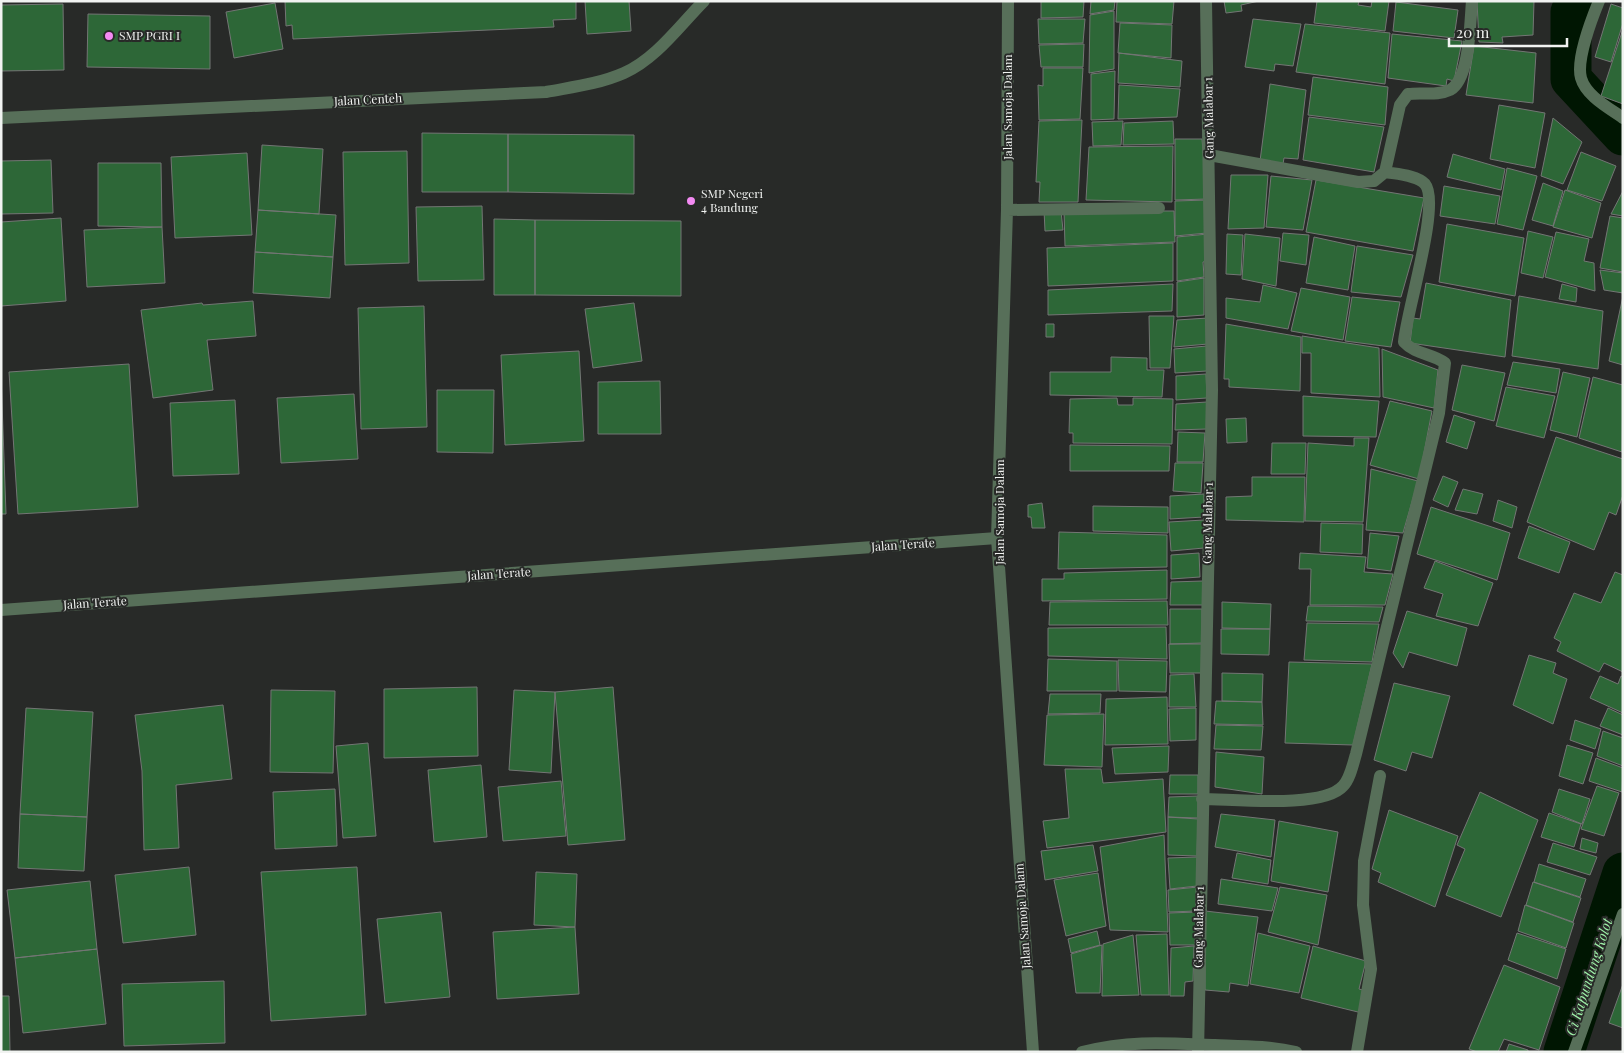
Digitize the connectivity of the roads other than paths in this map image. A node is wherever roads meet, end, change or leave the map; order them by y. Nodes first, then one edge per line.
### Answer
1 (704, 1) edge
2 (1008, 1) edge
3 (1206, 1) edge
4 (1472, 1) edge
5 (1599, 1) edge
6 (1, 118) edge
7 (1623, 118) edge
8 (1209, 155) junction
9 (1385, 172) junction
10 (1159, 208) dead end
11 (1007, 210) junction
12 (998, 538) junction
13 (1, 610) edge
14 (1380, 776) dead end
15 (1202, 799) junction
16 (1623, 914) edge
17 (1198, 1048) edge
18 (1033, 1052) edge
19 (1082, 1052) edge
20 (1296, 1052) edge
21 (1357, 1052) edge
22 (1574, 1052) edge

1 - 6 street, Jalan Centeh
2 - 11 street, Jalan Samoja Dalam
3 - 8 street, Gang Malabar 1
4 - 9 street
5 - 7 street
8 - 9 street
8 - 15 street, Gang Malabar 1
9 - 15 street
10 - 11 street
11 - 12 street, Jalan Samoja Dalam
12 - 13 street, Jalan Terate
12 - 18 street, Jalan Samoja Dalam
14 - 21 street
15 - 17 street, Gang Malabar 1
16 - 22 street
17 - 19 street
17 - 20 street

